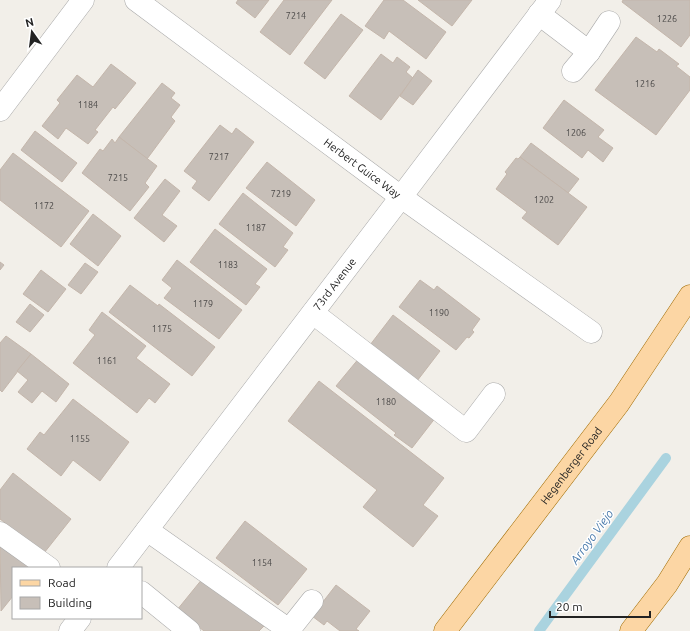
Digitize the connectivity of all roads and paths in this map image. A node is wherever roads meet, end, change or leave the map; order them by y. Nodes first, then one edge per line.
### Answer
1 (84, 0) edge
2 (136, 0) edge
3 (545, 7) edge
4 (609, 22) dead end
5 (589, 52) junction
6 (573, 70) dead end
7 (0, 110) edge
8 (401, 197) junction
9 (690, 296) edge
10 (313, 313) junction
11 (591, 332) dead end
12 (494, 394) dead end
13 (148, 530) junction
14 (0, 533) edge
15 (690, 547) edge
16 (48, 567) edge
17 (119, 567) edge
18 (142, 593) edge
19 (312, 601) dead end
20 (79, 619) edge
21 (70, 631) edge
22 (189, 631) edge
23 (445, 631) edge
24 (631, 631) edge

1 - 7 street
2 - 8 street, Herbert Guice Way
3 - 5 street
3 - 8 street, 73rd Avenue
4 - 5 street
5 - 6 street
8 - 10 street, 73rd Avenue
8 - 11 street, Herbert Guice Way
9 - 23 main road, Hegenberger Road
10 - 12 street
10 - 13 street, 73rd Avenue
13 - 17 street, 73rd Avenue
13 - 19 street
14 - 16 street
15 - 24 main road
18 - 22 street
20 - 21 street

